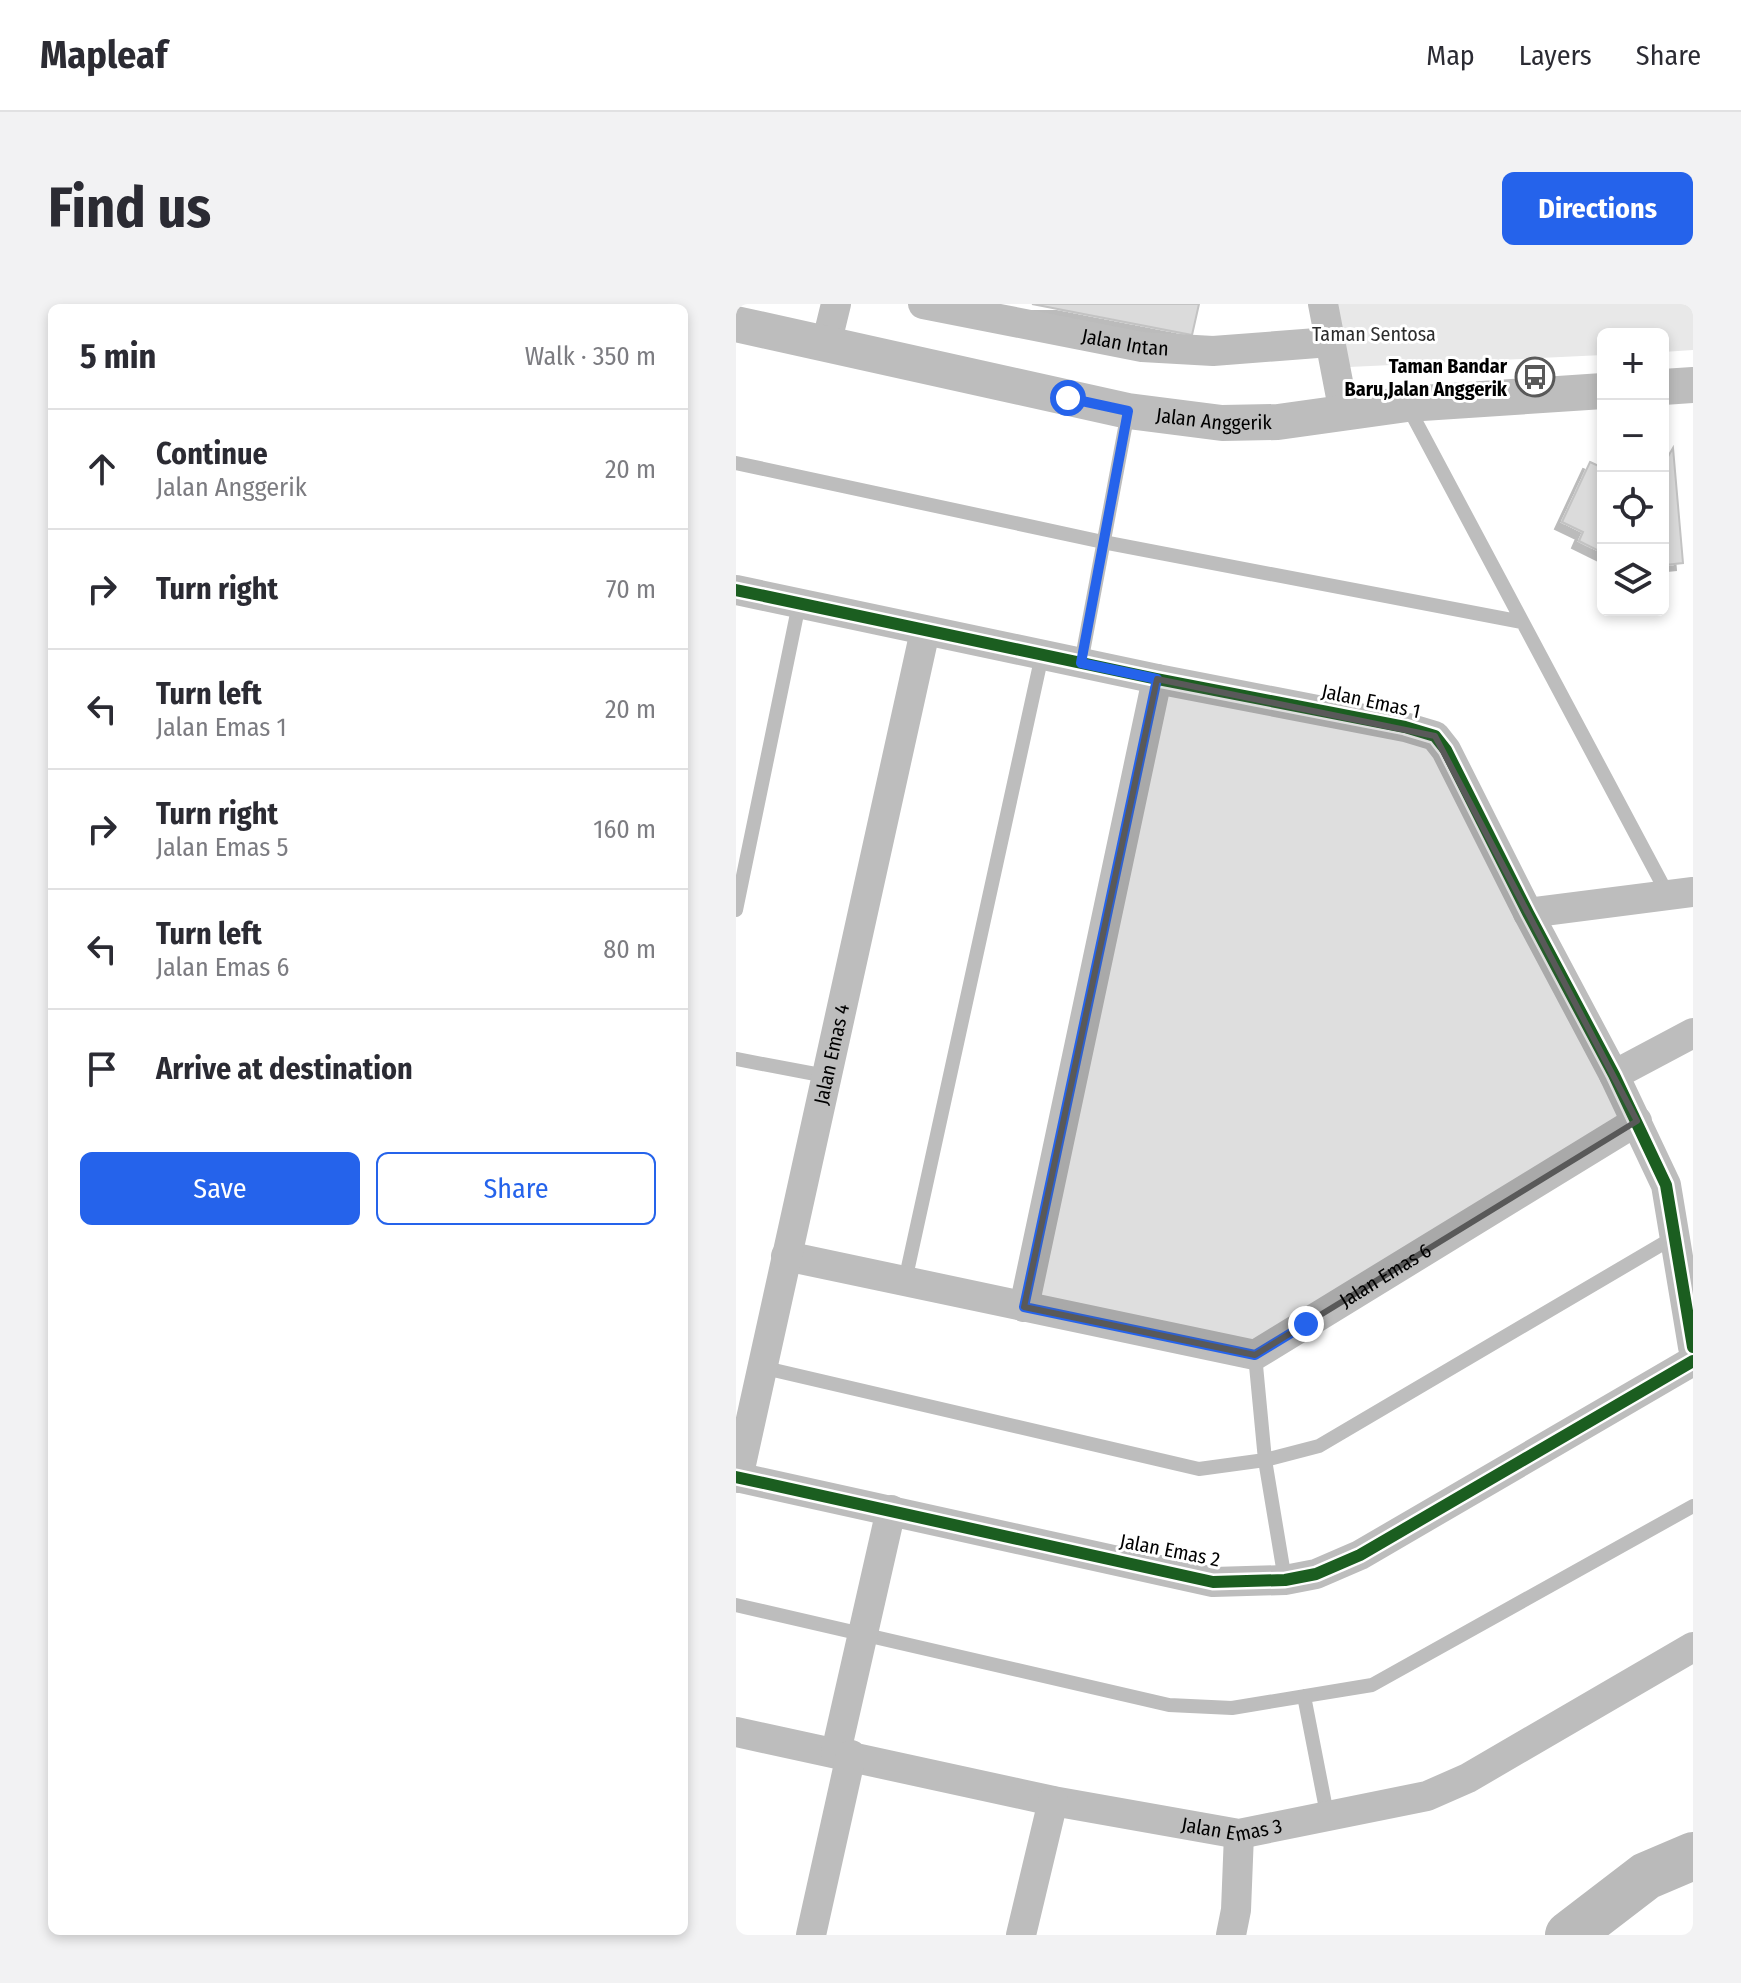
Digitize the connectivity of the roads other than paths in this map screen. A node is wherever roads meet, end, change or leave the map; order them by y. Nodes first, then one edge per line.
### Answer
1 (836, 304) edge
2 (923, 304) edge
3 (1323, 304) edge
4 (736, 324) edge
5 (1330, 342) junction
6 (826, 345) junction
7 (1693, 385) edge
8 (1669, 387) edge
9 (1597, 391) edge
10 (1407, 404) junction
11 (1128, 411) junction
12 (1344, 413) junction
13 (736, 463) edge
14 (1103, 542) junction
15 (736, 590) edge
16 (799, 604) junction
17 (1522, 622) junction
18 (925, 631) junction
19 (1042, 655) junction
20 (1081, 663) junction
21 (1157, 679) junction
22 (1681, 893) edge
23 (736, 910) edge
24 (1528, 913) junction
25 (1693, 1033) edge
26 (736, 1059) edge
27 (1614, 1075) junction
28 (826, 1076) junction
29 (1637, 1121) junction
30 (1676, 1235) junction
31 (786, 1256) junction
32 (905, 1281) junction
33 (1024, 1307) junction
34 (1693, 1347) edge
35 (1255, 1355) junction
36 (1693, 1361) edge
37 (761, 1367) junction
38 (1265, 1460) junction
39 (737, 1478) edge
40 (1693, 1506) edge
41 (891, 1510) junction
42 (1285, 1580) junction
43 (736, 1605) edge
44 (864, 1633) junction
45 (1693, 1647) edge
46 (1304, 1696) junction
47 (736, 1732) edge
48 (844, 1754) junction
49 (1053, 1801) junction
50 (1327, 1814) junction
51 (1239, 1834) junction
52 (811, 1935) edge
53 (1021, 1935) edge
54 (1231, 1935) edge

1 - 6 street
2 - 5 street, Jalan Intan
3 - 5 street
4 - 6 street, Jalan Anggerik
5 - 12 street
6 - 11 street, Jalan Anggerik
7 - 8 street
9 - 10 street, Jalan Anggerik
10 - 12 street, Jalan Anggerik
10 - 17 lane
11 - 12 street, Jalan Anggerik
11 - 14 lane
13 - 14 lane
14 - 17 lane
14 - 20 lane
15 - 16 street, Jalan Emas 1
16 - 18 street, Jalan Emas 1
16 - 23 lane
17 - 22 lane
18 - 19 street, Jalan Emas 1
18 - 28 street, Jalan Emas 4
19 - 20 street, Jalan Emas 1
19 - 32 lane
20 - 21 street, Jalan Emas 1
21 - 24 street, Jalan Emas 1
21 - 33 street
22 - 24 street
24 - 27 street, Jalan Emas 1
25 - 27 street
26 - 28 lane
27 - 29 street, Jalan Emas 1
28 - 31 street, Jalan Emas 4
29 - 30 street, Jalan Emas 1
29 - 35 street, Jalan Emas 6
30 - 34 street, Jalan Emas 1
30 - 38 lane
31 - 32 street
31 - 37 street, Jalan Emas 4
32 - 33 street
33 - 35 street
35 - 38 lane
36 - 42 street, Jalan Emas 2
37 - 38 lane
37 - 39 street, Jalan Emas 4
38 - 42 lane
39 - 41 street, Jalan Emas 2
40 - 46 lane
41 - 42 street, Jalan Emas 2
41 - 44 street
43 - 44 lane
44 - 46 lane
44 - 48 street
45 - 50 street, Jalan Emas 3
46 - 50 lane
47 - 48 street, Jalan Emas 3
48 - 49 street, Jalan Emas 3
48 - 52 street
49 - 51 street, Jalan Emas 3
49 - 53 street
50 - 51 street, Jalan Emas 3
51 - 54 street

